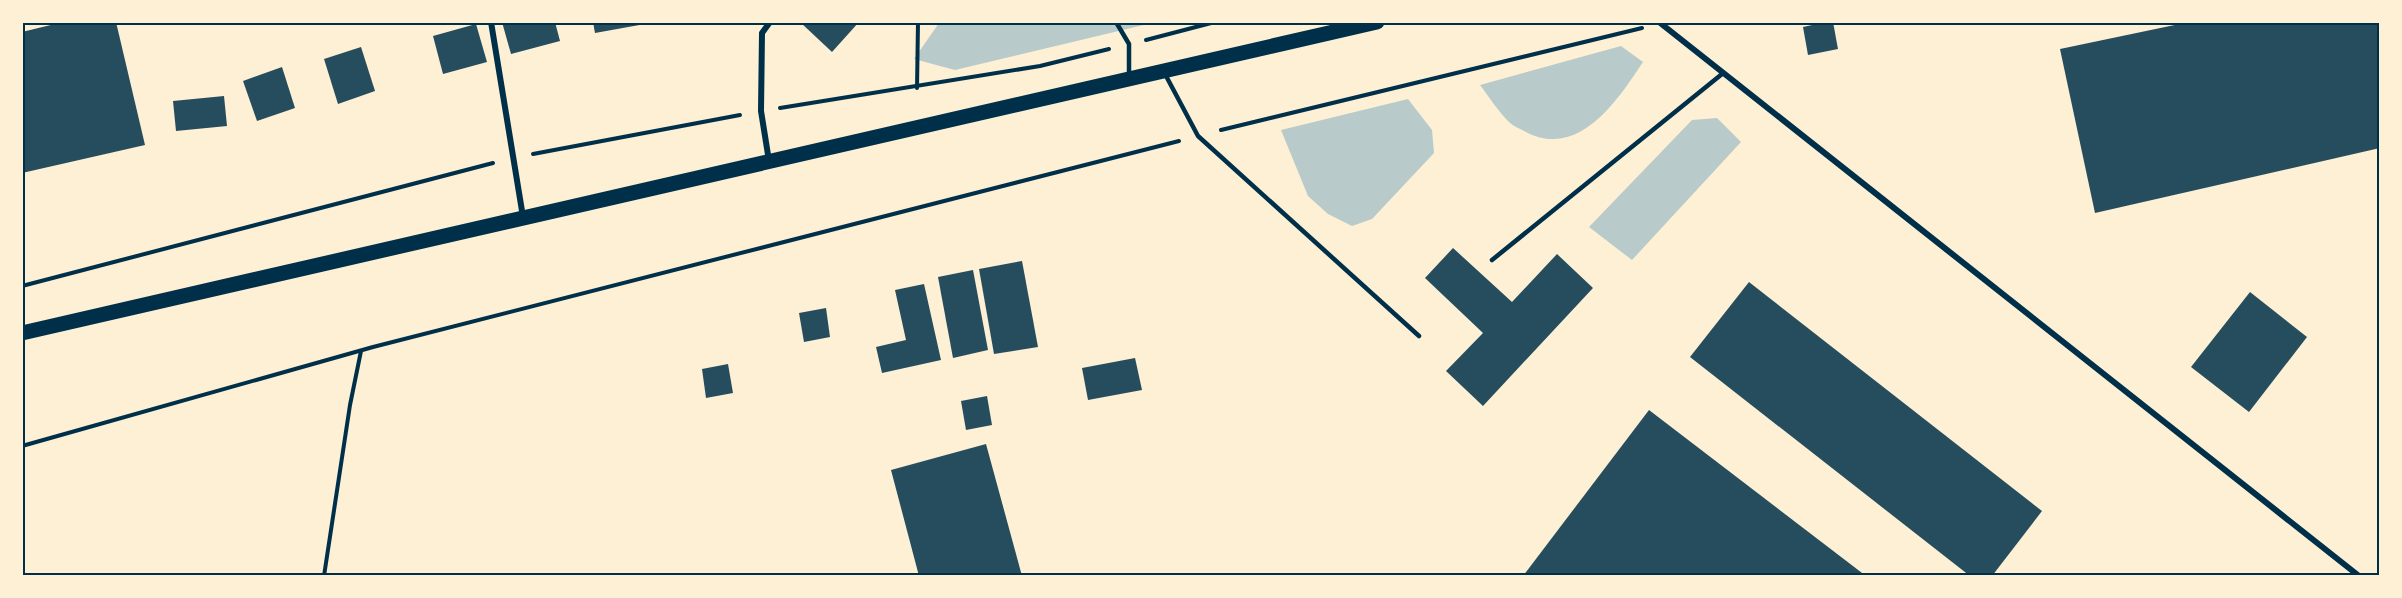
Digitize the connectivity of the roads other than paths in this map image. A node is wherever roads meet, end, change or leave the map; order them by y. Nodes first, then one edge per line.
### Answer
1 (491, 22) edge
2 (770, 22) edge
3 (1116, 22) edge
4 (1377, 22) edge
5 (1659, 23) edge
6 (1163, 71) junction
7 (1722, 74) junction
8 (1129, 80) junction
9 (769, 162) junction
10 (523, 219) junction
11 (1492, 260) dead end
12 (22, 333) edge
13 (1419, 336) dead end
14 (2359, 576) edge

1 - 10 street
2 - 9 street
3 - 8 lane
4 - 6 main road
5 - 7 street
6 - 8 main road
6 - 13 lane
7 - 11 lane
7 - 14 street
8 - 9 main road
9 - 10 main road
10 - 12 main road

